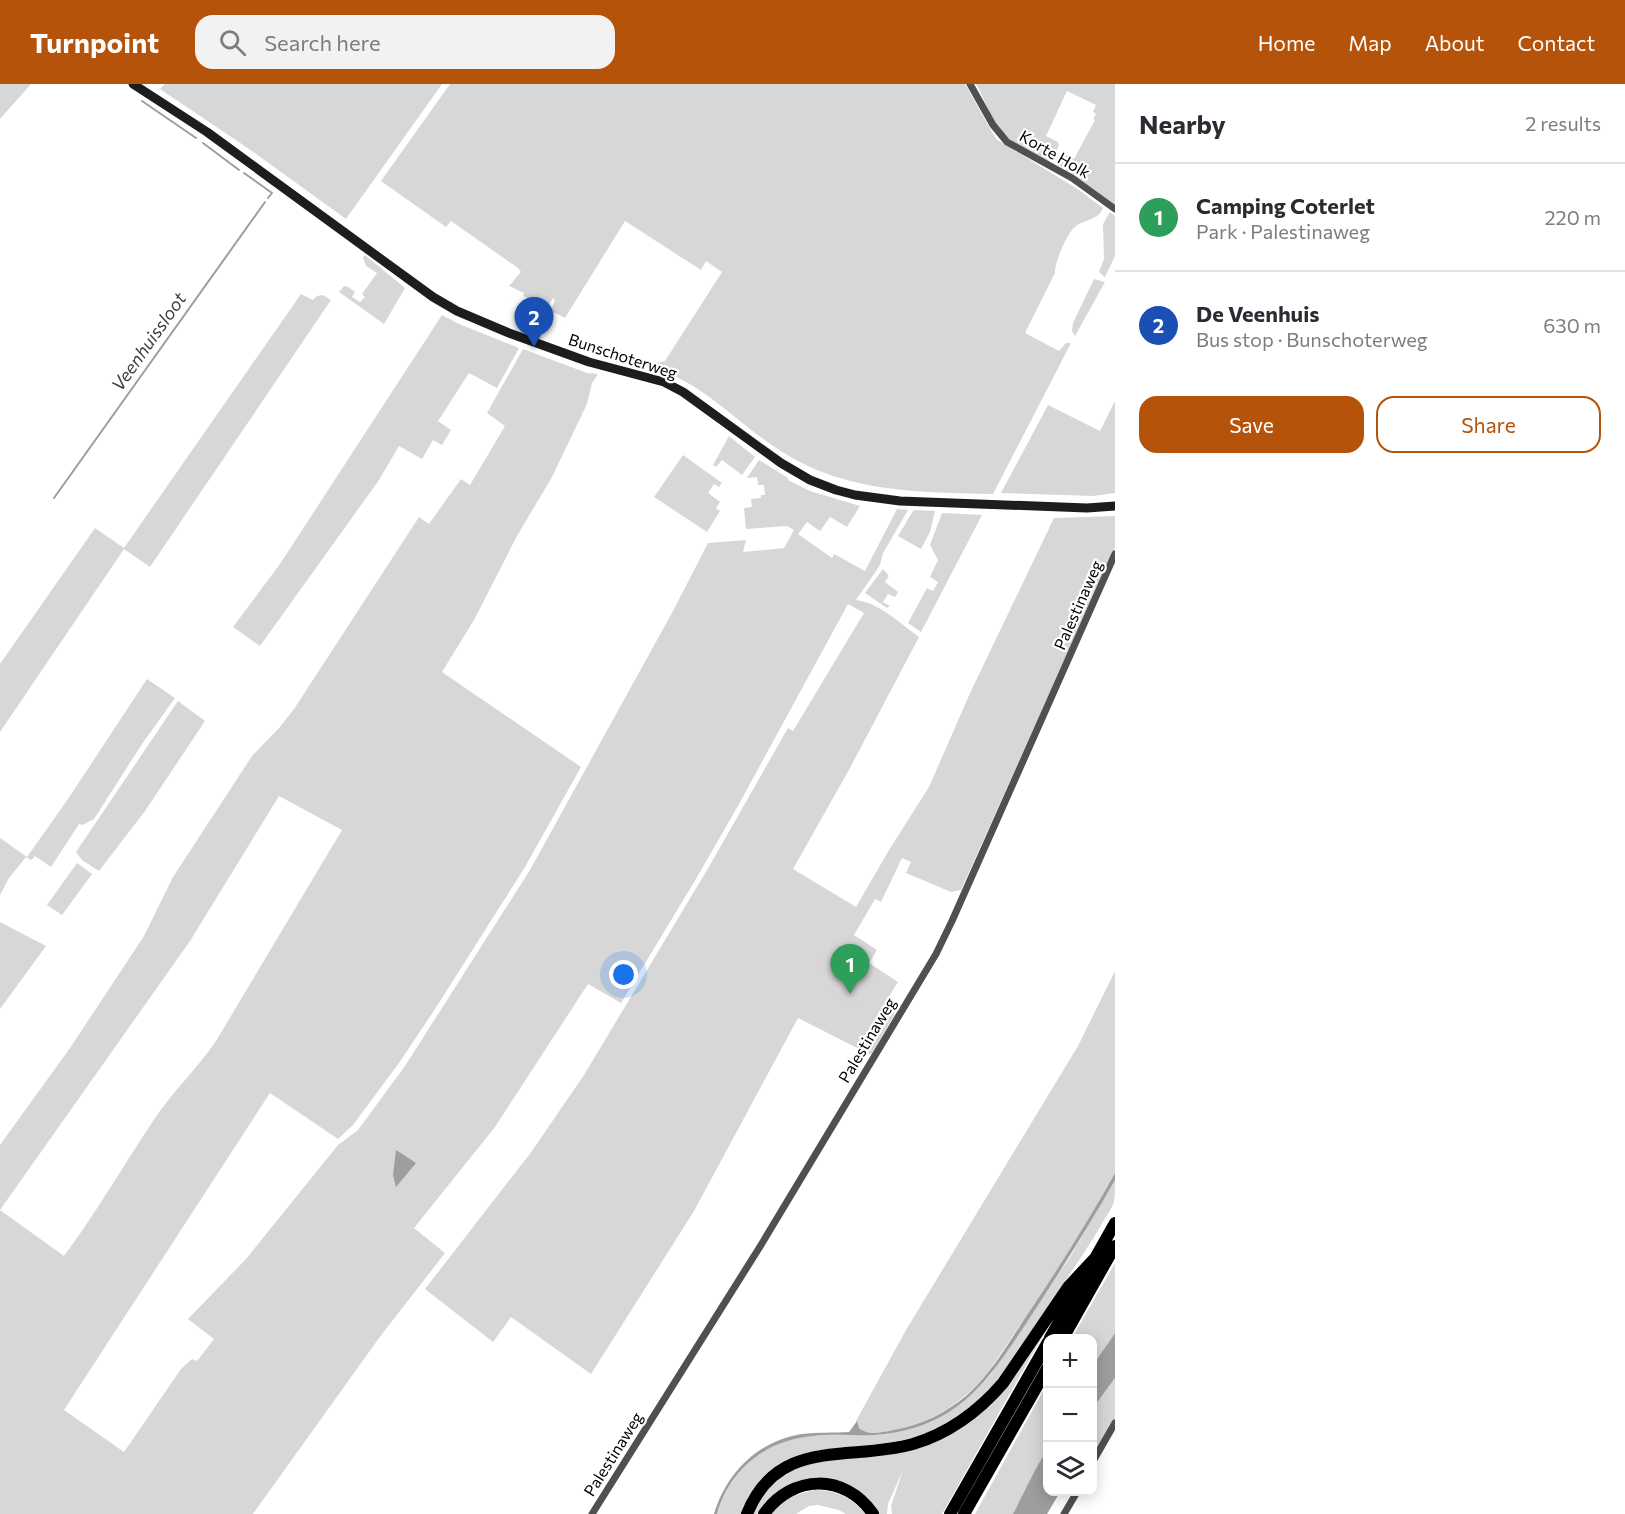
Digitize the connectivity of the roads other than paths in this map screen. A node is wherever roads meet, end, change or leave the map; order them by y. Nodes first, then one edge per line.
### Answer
1 (133, 84) edge
2 (970, 84) edge
3 (1115, 209) edge
4 (1115, 506) edge
5 (1115, 554) edge
6 (1115, 1222) edge
7 (1115, 1246) edge
8 (1096, 1257) junction
9 (1052, 1334) edge
10 (1065, 1334) edge
11 (1043, 1349) edge
12 (1043, 1374) edge
13 (1115, 1423) edge
14 (1097, 1454) edge
15 (1074, 1496) edge
16 (592, 1514) edge
17 (747, 1514) edge
18 (764, 1514) edge
19 (873, 1514) edge
20 (950, 1514) edge
21 (964, 1514) edge
22 (1064, 1514) edge

1 - 4 main road, Bunschoterweg
2 - 3 street, Korte Holk
5 - 16 street, Palestinaweg
6 - 8 highway
7 - 10 highway
8 - 9 highway
8 - 17 highway
11 - 20 highway
12 - 21 highway
13 - 14 street
15 - 22 street
18 - 19 highway

